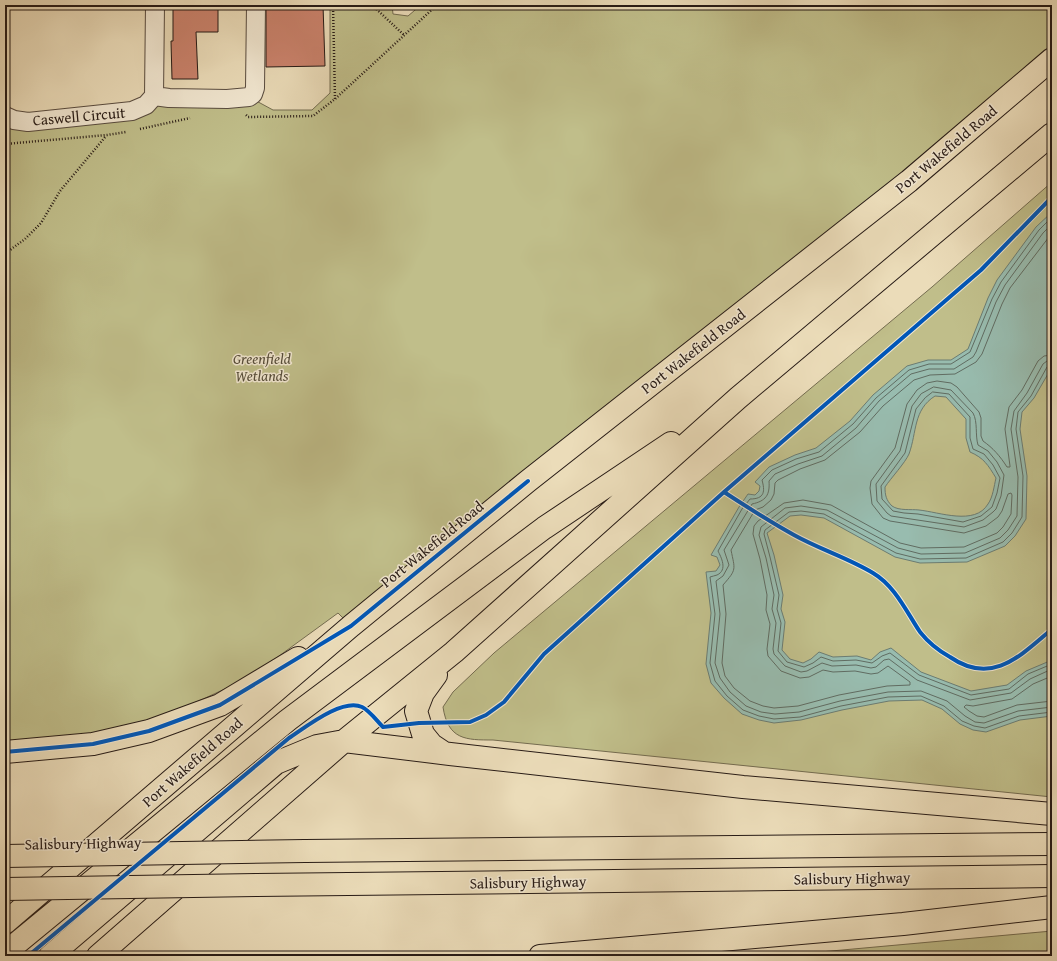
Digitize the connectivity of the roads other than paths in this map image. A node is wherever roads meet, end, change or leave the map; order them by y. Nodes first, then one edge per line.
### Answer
1 (155, 5) edge
2 (256, 5) edge
3 (1052, 59) edge
4 (154, 96) junction
5 (5, 116) edge
6 (1052, 134) edge
7 (738, 398) junction
8 (351, 626) junction
9 (454, 652) junction
10 (344, 741) junction
11 (5, 752) edge
12 (444, 753) junction
13 (1052, 814) edge
14 (1052, 844) edge
15 (5, 856) edge
16 (1052, 876) edge
17 (5, 889) edge
18 (1052, 907) edge
19 (5, 923) edge
20 (5, 953) edge
21 (50, 956) edge
22 (98, 956) edge
23 (540, 956) edge

1 - 4 street
2 - 4 street
3 - 8 highway, Port Wakefield Road
4 - 5 street, Caswell Circuit
6 - 7 highway
7 - 9 highway
7 - 20 highway
8 - 11 highway
8 - 19 highway, Port Wakefield Road
9 - 10 highway
9 - 12 highway
10 - 12 highway
10 - 21 highway
10 - 22 highway
12 - 13 highway
14 - 15 highway, Salisbury Highway, bridge
16 - 17 highway, Salisbury Highway, bridge
18 - 23 highway

